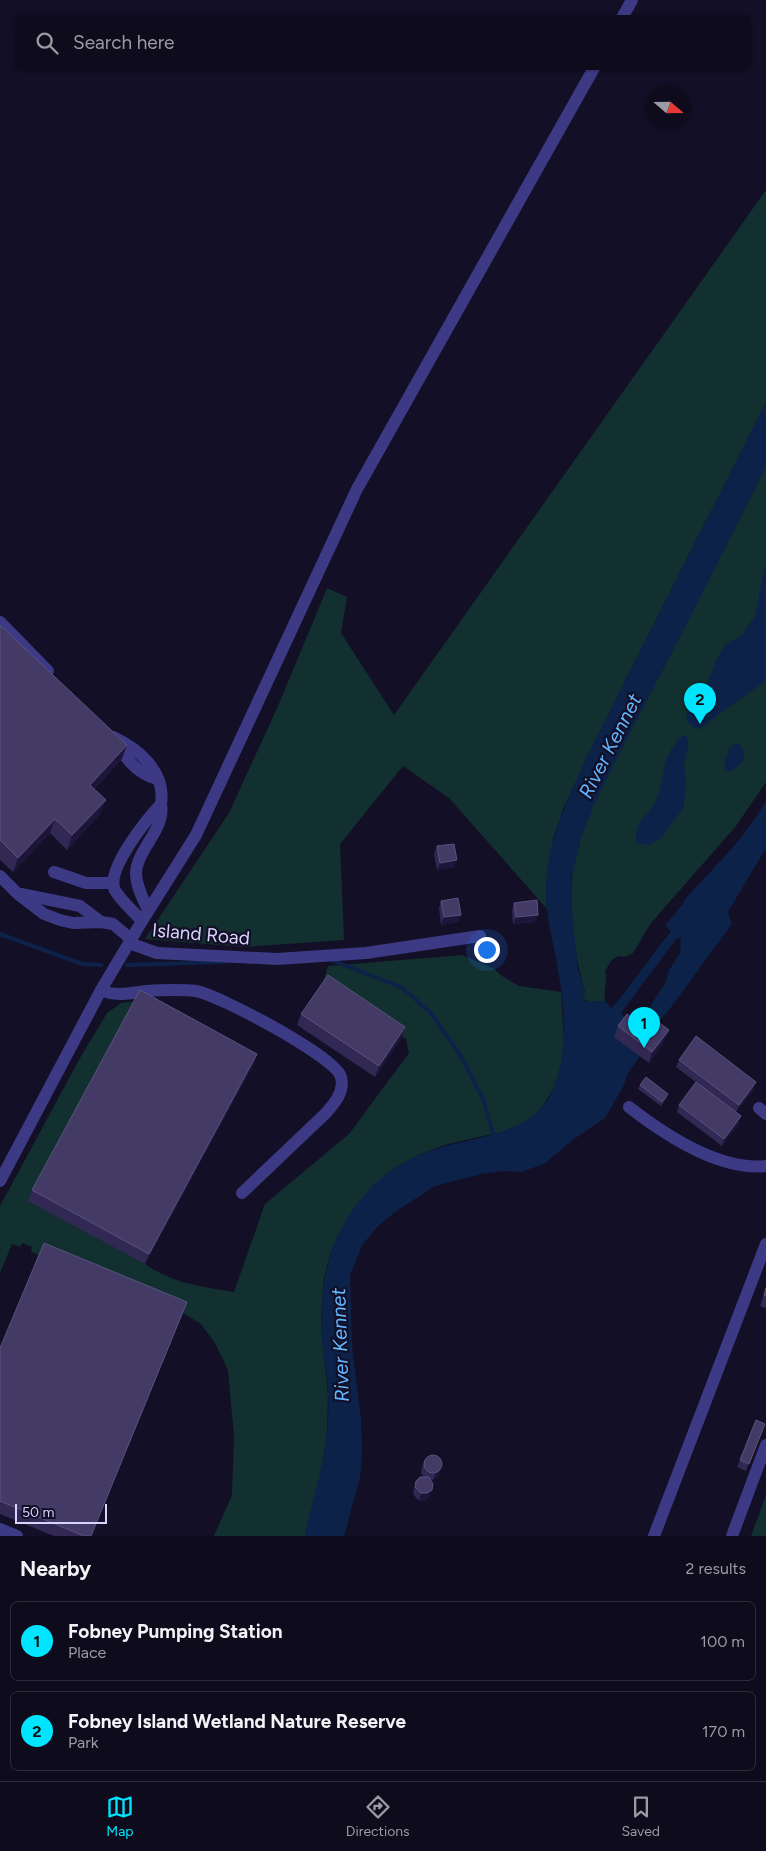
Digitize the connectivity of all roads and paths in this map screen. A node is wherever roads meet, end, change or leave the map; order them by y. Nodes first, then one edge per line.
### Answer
1 (632, 0) edge
2 (624, 15) edge
3 (593, 70) edge
4 (0, 622) edge
5 (52, 682) edge
6 (106, 734) edge
7 (161, 804) junction
8 (54, 872) dead end
9 (0, 876) edge
10 (113, 883) junction
11 (18, 894) junction
12 (145, 916) junction
13 (102, 922) junction
14 (480, 936) dead end
15 (130, 941) junction
16 (101, 990) junction
17 (629, 1107) dead end
18 (766, 1166) edge
19 (0, 1181) edge
20 (242, 1193) dead end
21 (766, 1244) edge
22 (766, 1445) edge
23 (0, 1529) edge
24 (17, 1536) edge
25 (654, 1536) edge
26 (732, 1536) edge

1 - 2 street
3 - 12 street
4 - 5 street
6 - 7 street
7 - 10 street
7 - 12 street
8 - 10 street
9 - 11 street
10 - 12 street
11 - 13 street
11 - 13 street
12 - 15 street
13 - 15 street
14 - 15 street, Island Road
15 - 16 street, Island Road
16 - 19 street, Island Road
16 - 20 street
17 - 18 street
21 - 25 street
22 - 26 street
23 - 24 street

